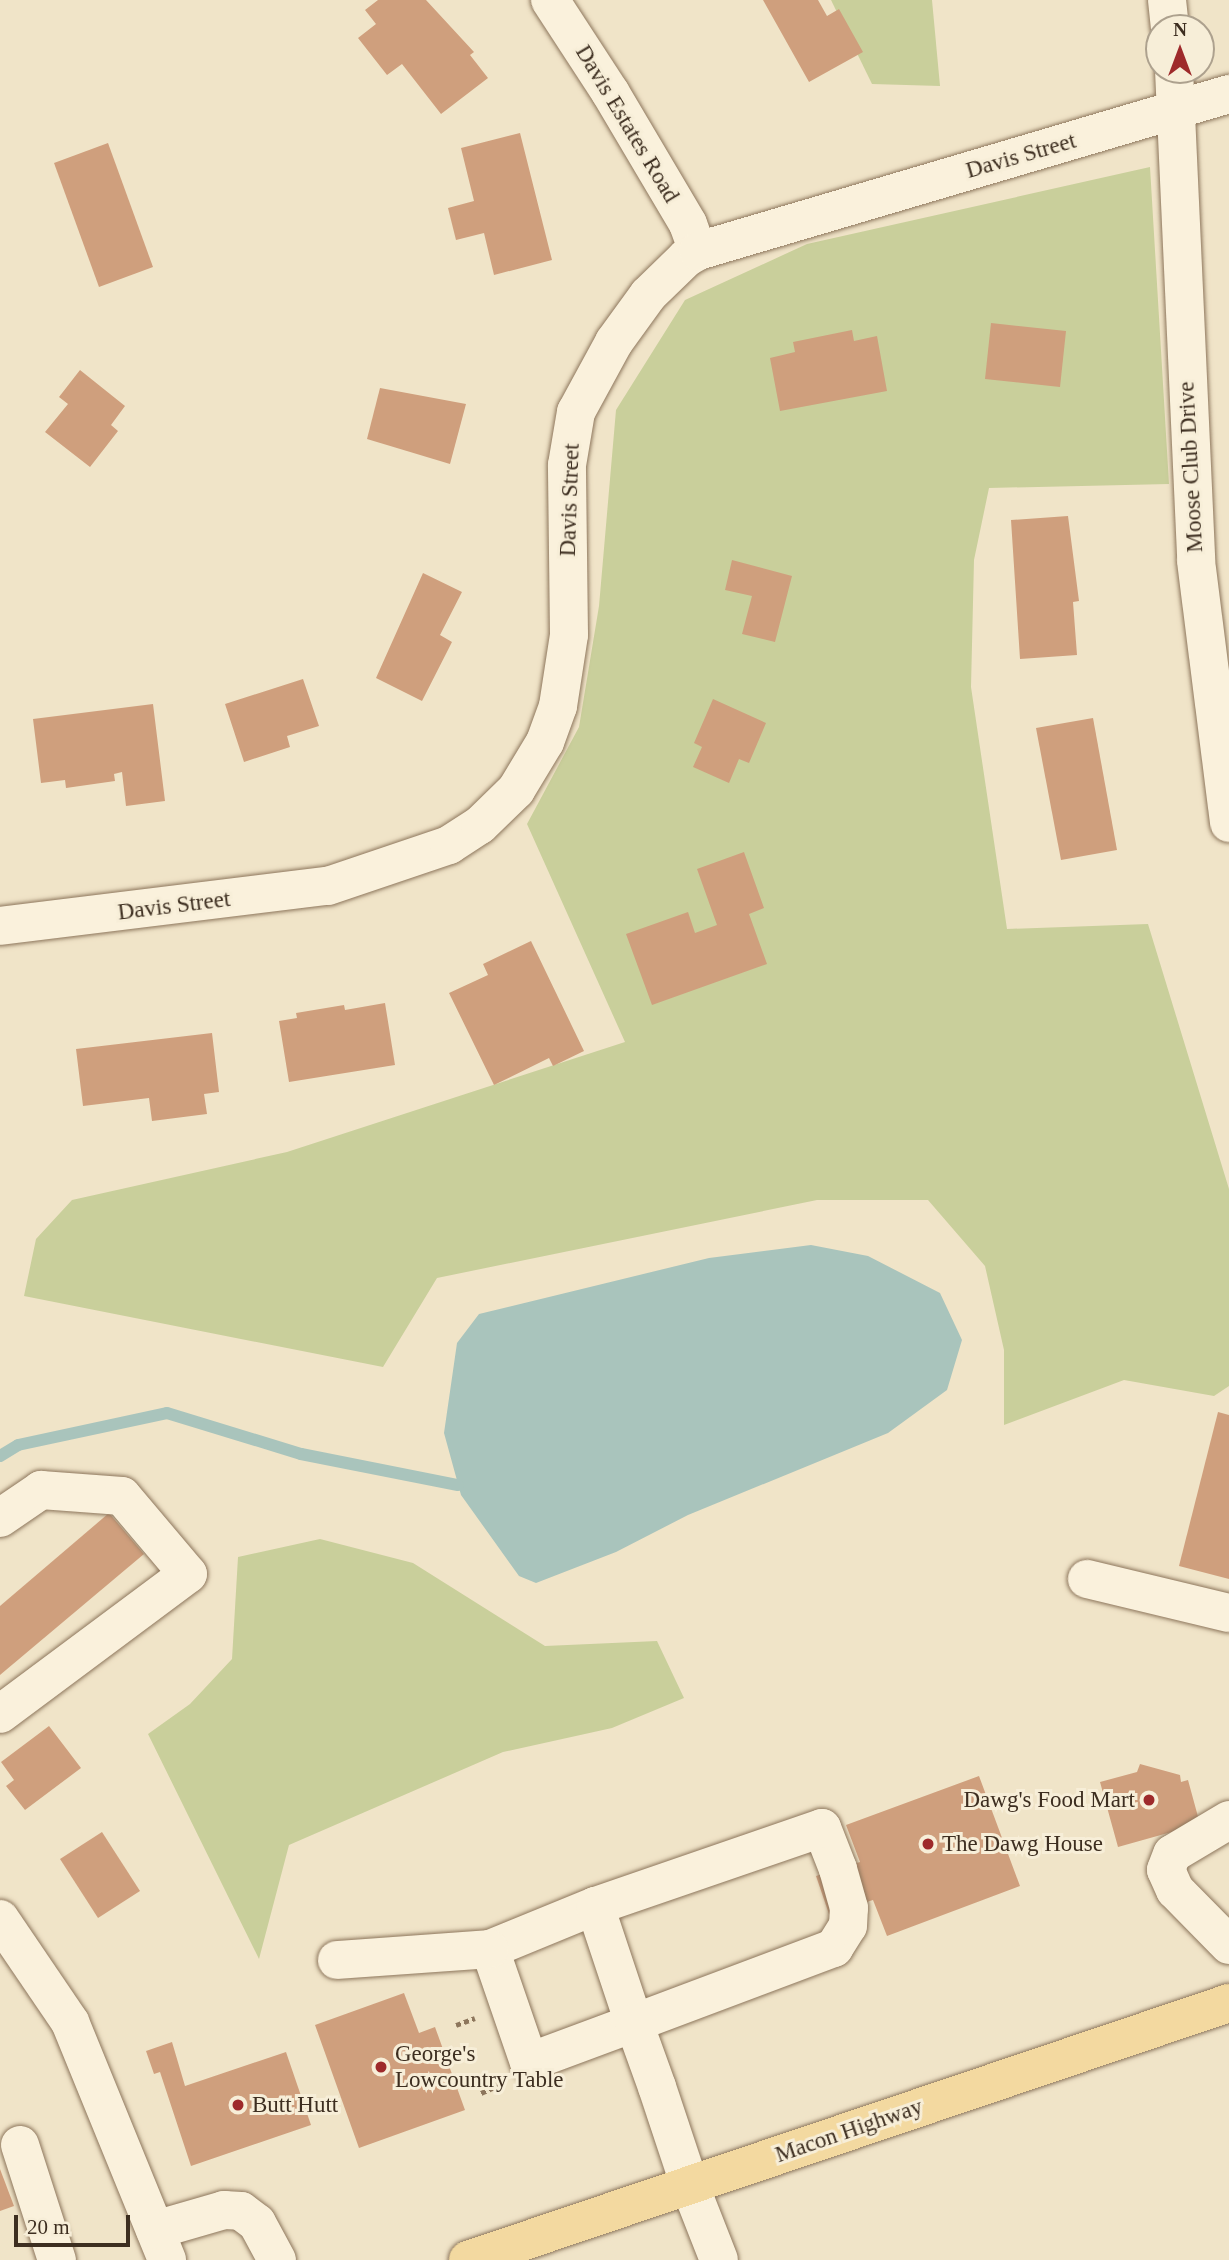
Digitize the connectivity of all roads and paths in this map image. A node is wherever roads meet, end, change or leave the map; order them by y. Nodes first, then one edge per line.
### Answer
1 (550, 0) edge
2 (1176, 84) edge
3 (1229, 94) edge
4 (1179, 109) junction
5 (698, 251) junction
6 (1229, 823) edge
7 (0, 926) edge
8 (0, 1518) edge
9 (1087, 1579) dead end
10 (1229, 1613) edge
11 (0, 1714) edge
12 (1229, 1821) edge
13 (596, 1906) junction
14 (0, 1919) edge
15 (1229, 1945) edge
16 (490, 1949) junction
17 (337, 1960) dead end
18 (1229, 2003) edge
19 (634, 2023) junction
20 (20, 2145) dead end
21 (690, 2186) junction
22 (161, 2245) edge
23 (57, 2260) edge
24 (277, 2260) edge
25 (468, 2260) edge
26 (719, 2260) edge

1 - 5 street, Davis Estates Road
2 - 4 street, Moose Club Drive
3 - 4 street, Davis Street
4 - 5 street, Davis Street
4 - 6 street, Moose Club Drive
5 - 7 street, Davis Street
8 - 11 street
9 - 10 street
12 - 15 street
13 - 16 street
13 - 19 street
13 - 19 street
14 - 22 street
16 - 17 street
16 - 19 street
18 - 21 main road, Macon Highway
19 - 21 street
20 - 23 street
21 - 25 main road, Macon Highway
21 - 26 street
22 - 24 street

